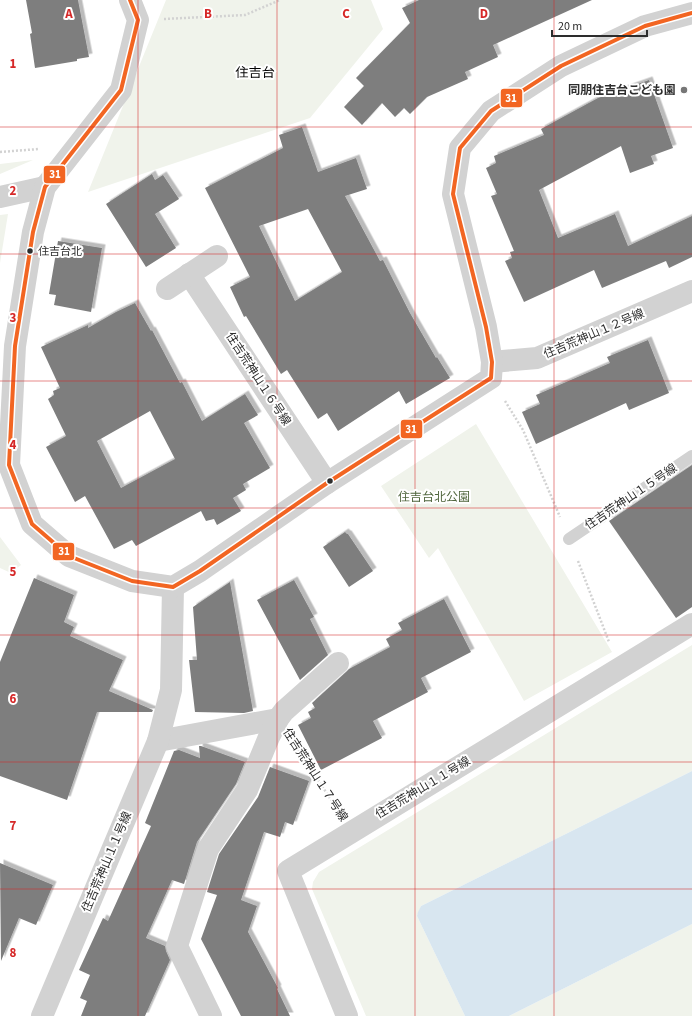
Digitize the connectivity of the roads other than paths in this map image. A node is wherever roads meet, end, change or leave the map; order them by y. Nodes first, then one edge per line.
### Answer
1 (130, 0) edge
2 (692, 12) edge
3 (46, 187) junction
4 (0, 197) edge
5 (217, 256) dead end
6 (189, 274) junction
7 (167, 289) dead end
8 (692, 291) edge
9 (492, 370) junction
10 (692, 456) edge
11 (327, 483) junction
12 (569, 539) road end
13 (173, 587) junction
14 (692, 624) edge
15 (338, 663) dead end
16 (278, 719) junction
17 (158, 741) junction
18 (42, 1016) edge
19 (211, 1016) edge
20 (347, 1016) edge

1 - 3 street
2 - 9 street
3 - 4 street
3 - 13 street
5 - 6 street
6 - 7 street
6 - 11 street, 住吉荒神山１６号線
8 - 9 street, 住吉荒神山１２号線
9 - 11 street
10 - 12 lane, 住吉荒神山１５号線
11 - 13 street
13 - 17 street, 住吉荒神山１１号線
14 - 20 street, 住吉荒神山１１号線
15 - 16 street
16 - 17 street, 住吉荒神山１７号線
16 - 19 street
17 - 18 street, 住吉荒神山１１号線

